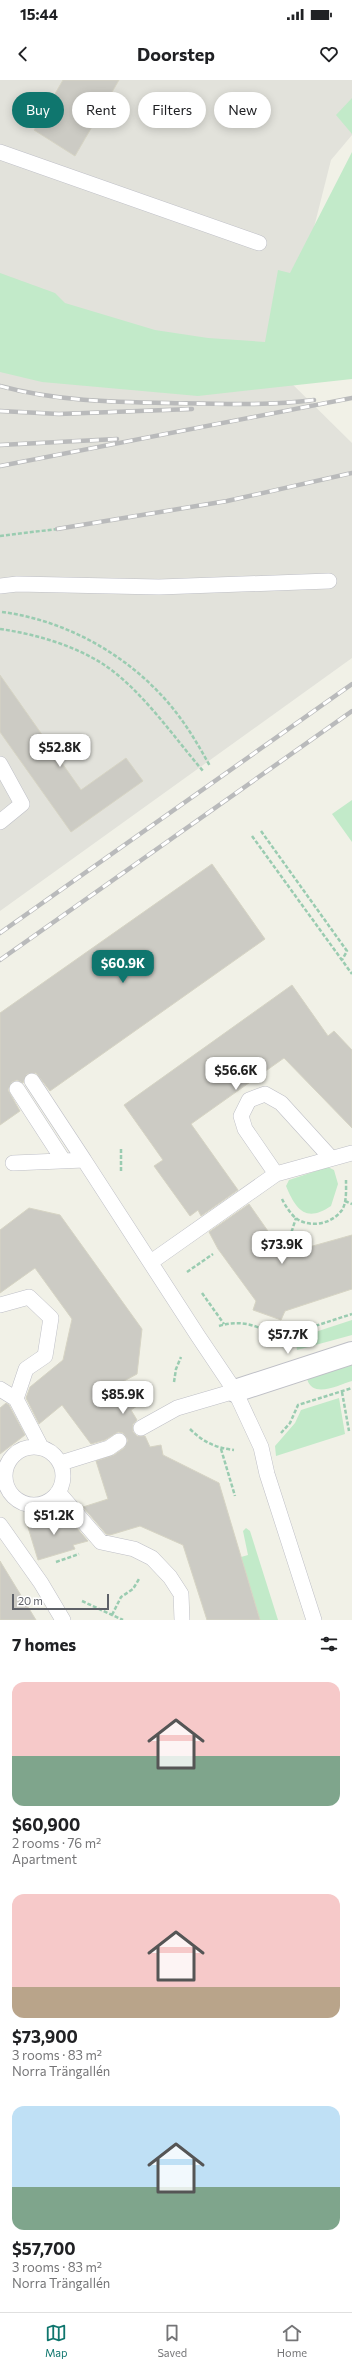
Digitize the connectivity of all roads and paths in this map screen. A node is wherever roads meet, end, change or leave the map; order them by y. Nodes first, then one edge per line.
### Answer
1 (0, 152) edge
2 (259, 243) dead end
3 (57, 529) dead end
4 (0, 536) edge
5 (329, 581) dead end
6 (0, 586) edge
7 (0, 612) edge
8 (0, 629) edge
9 (0, 764) edge
10 (210, 766) dead end
11 (203, 771) dead end
12 (0, 822) edge
13 (261, 831) dead end
14 (252, 836) dead end
15 (342, 960) junction
16 (352, 974) edge
17 (32, 1081) dead end
18 (17, 1089) dead end
19 (342, 1155) edge
20 (63, 1160) junction
21 (84, 1160) junction
22 (13, 1162) dead end
23 (273, 1176) junction
24 (345, 1200) junction
25 (352, 1204) edge
26 (296, 1218) junction
27 (286, 1249) dead end
28 (213, 1254) dead end
29 (151, 1262) junction
30 (187, 1272) dead end
31 (0, 1305) edge
32 (352, 1314) edge
33 (278, 1338) dead end
34 (352, 1353) edge
35 (352, 1388) edge
36 (0, 1389) edge
37 (236, 1391) junction
38 (342, 1392) junction
39 (16, 1399) junction
40 (298, 1405) dead end
41 (141, 1428) dead end
42 (349, 1431) dead end
43 (119, 1442) dead end
44 (41, 1447) junction
45 (221, 1449) dead end
46 (60, 1463) junction
47 (3, 1491) edge
48 (58, 1492) junction
49 (235, 1496) dead end
50 (0, 1525) edge
51 (101, 1542) junction
52 (152, 1558) junction
53 (31, 1569) junction
54 (112, 1615) dead end
55 (63, 1620) edge
56 (182, 1620) edge
57 (314, 1620) edge

1 - 2 lane
3 - 4 path
5 - 6 lane
7 - 10 path
8 - 11 path
9 - 12 lane
13 - 15 path
14 - 15 path
15 - 16 path
17 - 21 lane
18 - 20 lane
19 - 23 lane
19 - 23 lane
19 - 24 path
20 - 21 lane
20 - 22 lane
21 - 29 lane
23 - 26 path
23 - 29 lane
24 - 25 path
24 - 26 path
26 - 27 path
28 - 30 path
29 - 37 lane
31 - 39 lane
32 - 33 path
34 - 37 street
35 - 38 path
36 - 39 lane
37 - 41 lane
37 - 57 lane
38 - 40 path
38 - 42 path
39 - 44 lane
43 - 46 lane
44 - 46 lane
44 - 47 lane
45 - 49 path
46 - 48 lane
47 - 48 lane
48 - 51 lane
50 - 53 lane
51 - 52 lane
51 - 53 path
52 - 54 path
52 - 56 lane
53 - 55 lane

